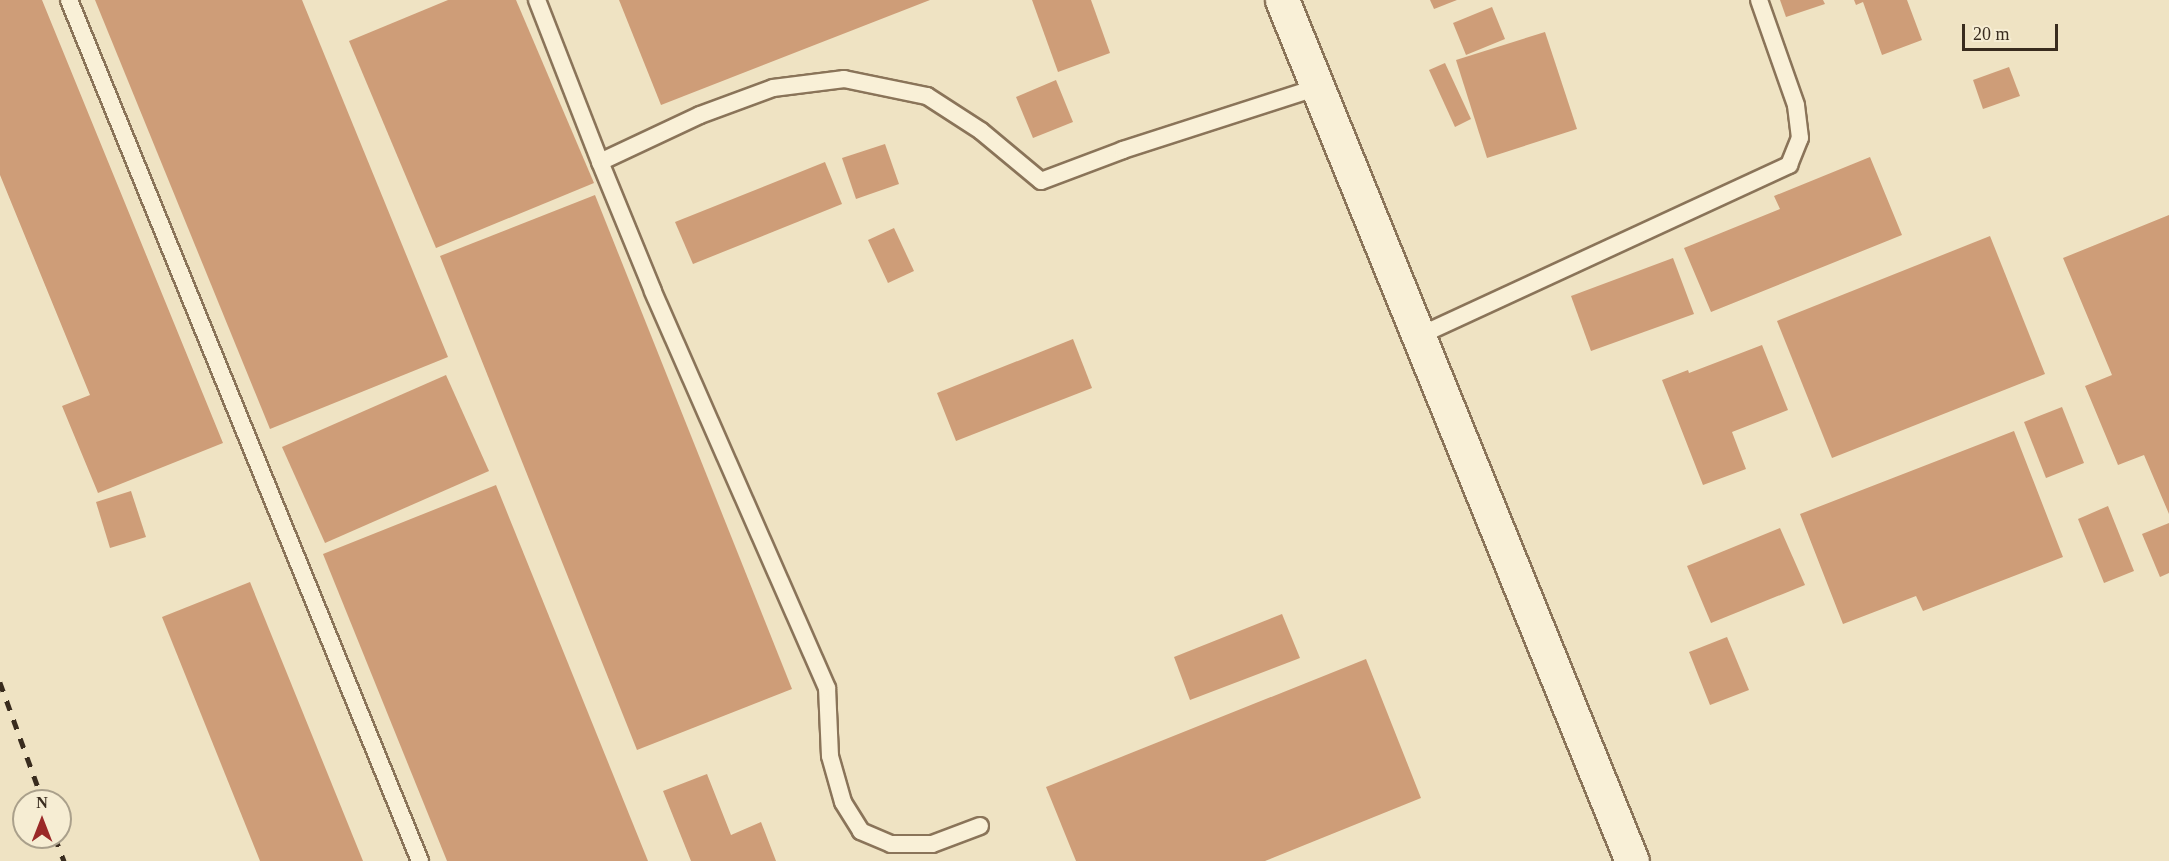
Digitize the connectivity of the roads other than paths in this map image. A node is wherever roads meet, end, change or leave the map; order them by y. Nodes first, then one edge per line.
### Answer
1 (69, 0) edge
2 (537, 0) edge
3 (1282, 0) edge
4 (1759, 0) edge
5 (1318, 87) junction
6 (600, 162) junction
7 (1419, 336) junction
8 (980, 826) dead end
9 (420, 861) edge
10 (1632, 861) edge

1 - 9 lane
2 - 6 lane
3 - 5 street
4 - 7 lane
5 - 6 lane
5 - 7 street
6 - 8 lane
7 - 10 street

